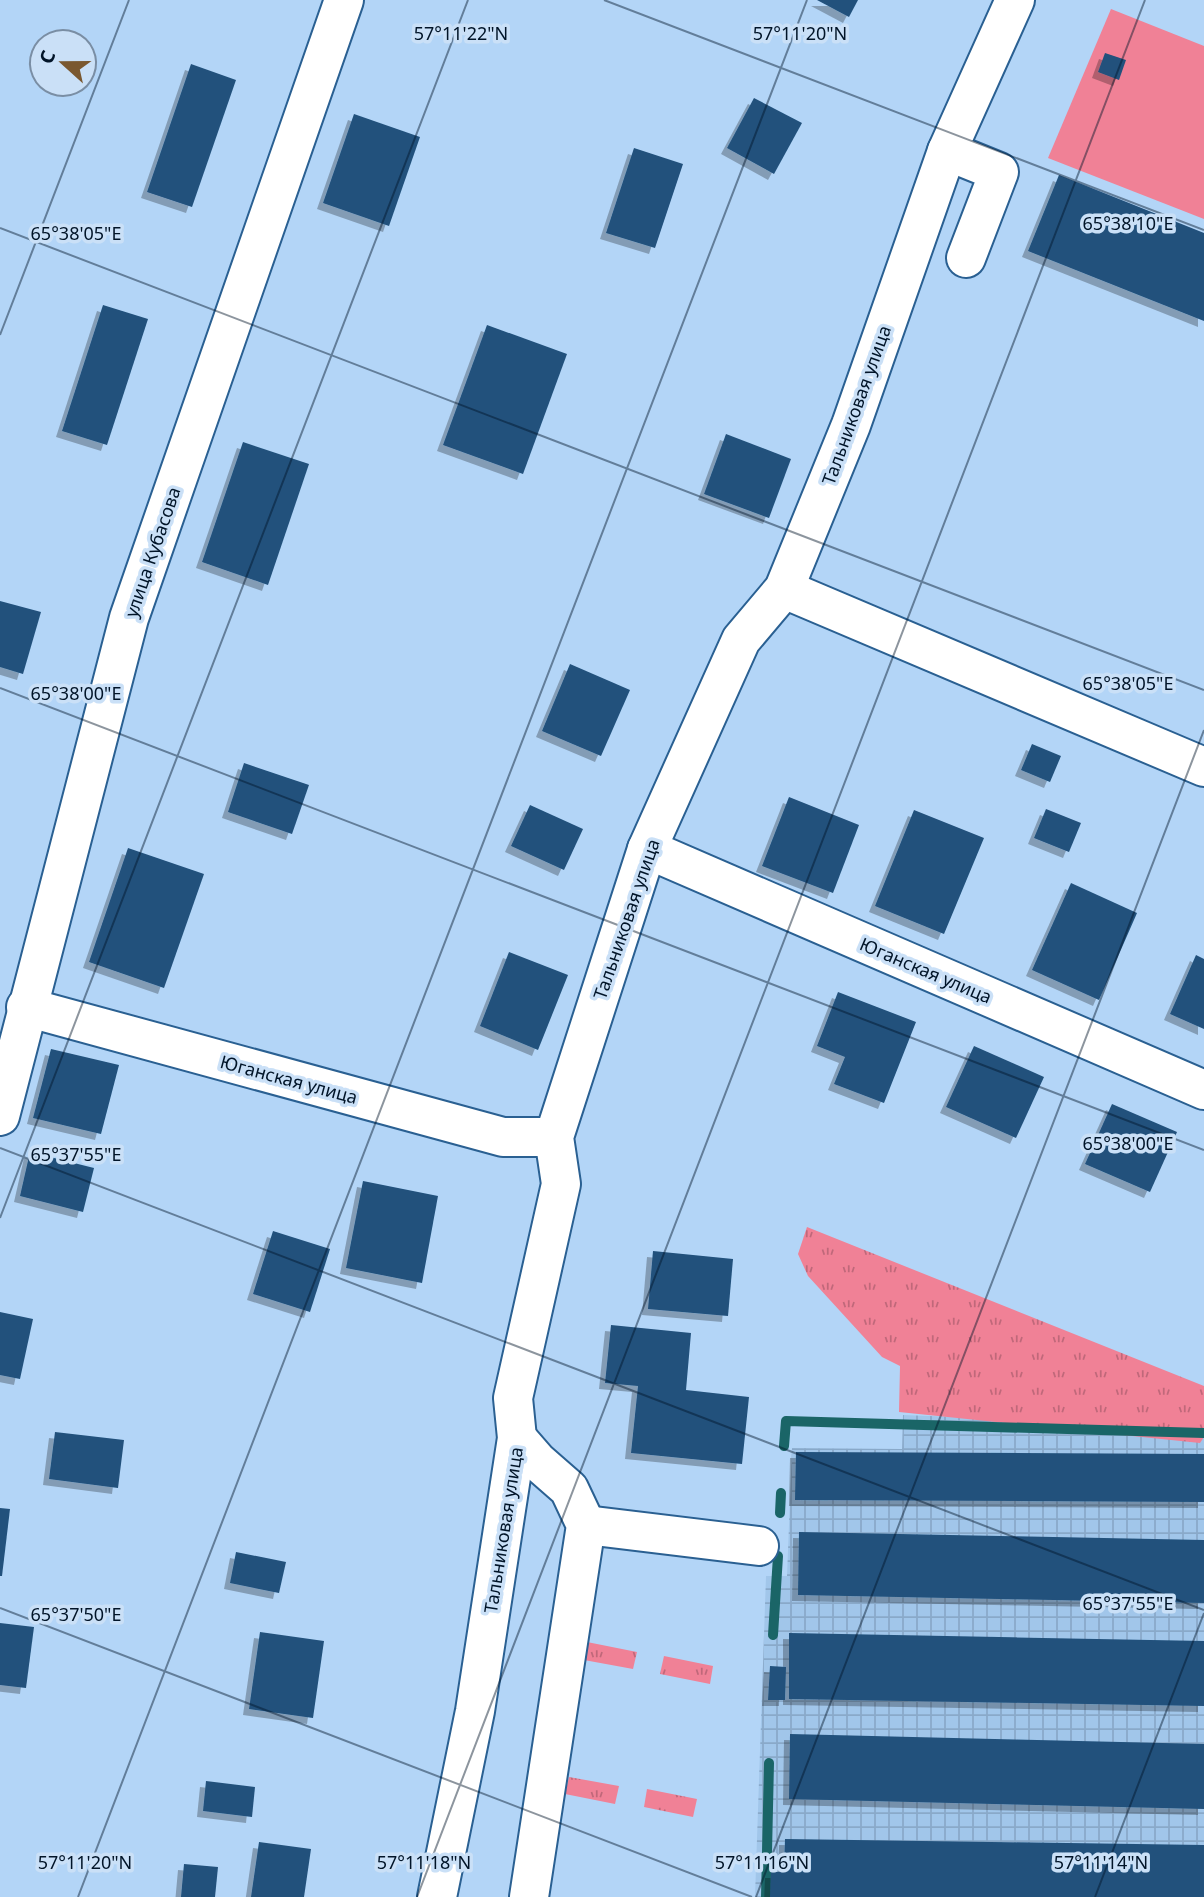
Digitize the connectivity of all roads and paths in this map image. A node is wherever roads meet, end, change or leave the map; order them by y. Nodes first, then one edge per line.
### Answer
1 (344, 0) edge
2 (1016, 0) edge
3 (947, 151) junction
4 (965, 258) dead end
5 (783, 589) junction
6 (1204, 767) edge
7 (647, 849) junction
8 (26, 1007) junction
9 (1204, 1090) edge
10 (0, 1116) edge
11 (554, 1137) junction
12 (517, 1438) junction
13 (586, 1525) junction
14 (759, 1546) dead end
15 (437, 1897) edge
16 (529, 1897) edge

1 - 8 street, улица Кубасова
2 - 3 street, Тальниковая улица
3 - 4 street
3 - 5 street, Тальниковая улица
5 - 6 street
5 - 7 street, Тальниковая улица
7 - 9 street, Юганская улица
7 - 11 street, Тальниковая улица
8 - 10 street, улица Кубасова
8 - 11 street, Юганская улица
11 - 12 street, Тальниковая улица
12 - 13 street
12 - 15 street, Тальниковая улица
13 - 14 street
13 - 16 street

